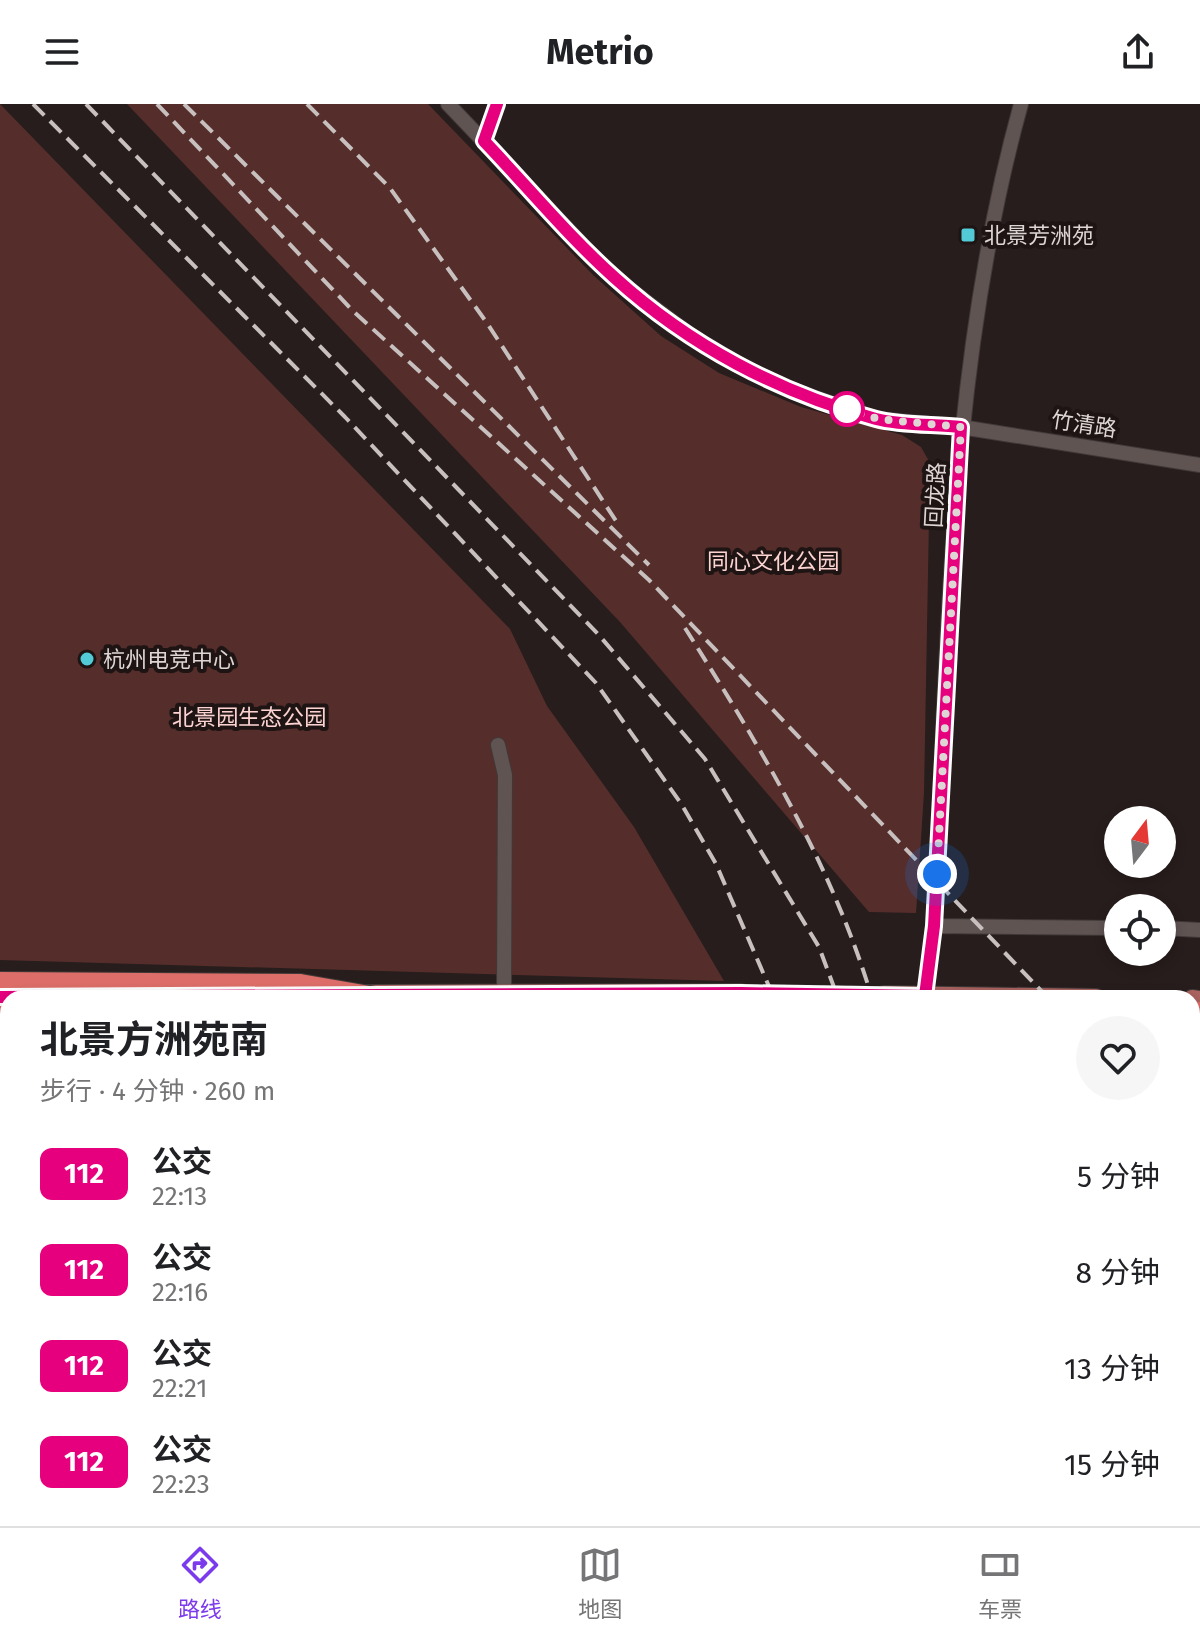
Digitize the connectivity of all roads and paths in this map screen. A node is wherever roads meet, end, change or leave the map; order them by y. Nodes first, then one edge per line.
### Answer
1 (448, 104) edge
2 (497, 104) edge
3 (1021, 104) edge
4 (484, 141) junction
5 (961, 427) junction
6 (1200, 465) edge
7 (498, 745) dead end
8 (934, 926) junction
9 (1104, 928) edge
10 (1176, 929) edge
11 (1200, 930) edge
12 (0, 983) edge
13 (329, 990) edge
14 (504, 990) edge
15 (927, 990) edge

1 - 4 street, 竹清路
2 - 4 street
3 - 5 street, 回龙路
4 - 5 street, 竹清路
5 - 6 street, 竹清路
5 - 8 street, 回龙路
7 - 14 street
8 - 9 street
8 - 15 street, 回龙路
10 - 11 street
12 - 13 highway, bridge

